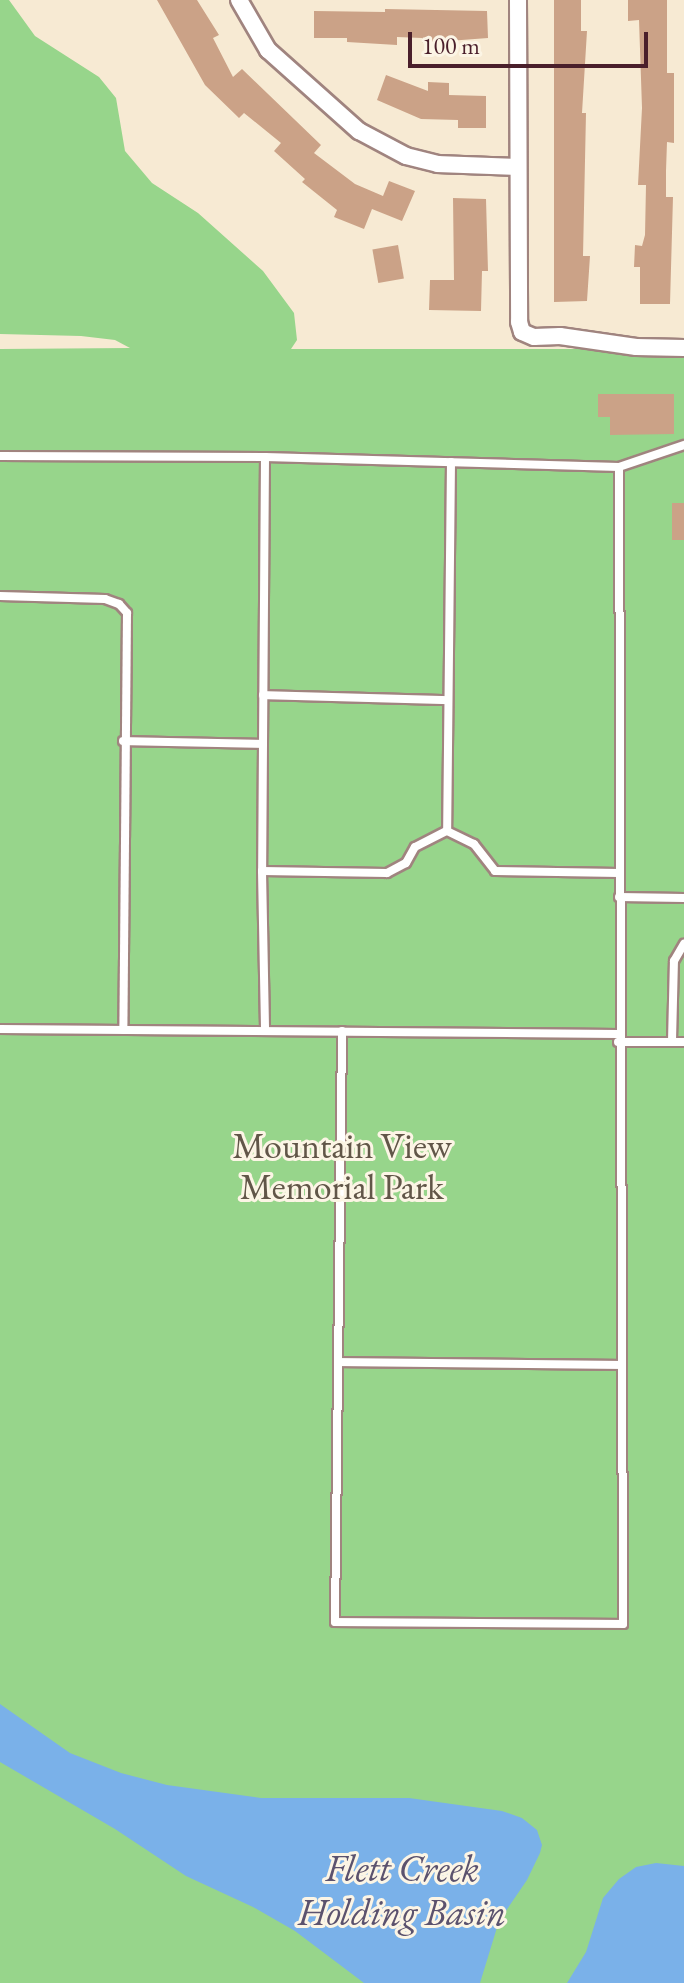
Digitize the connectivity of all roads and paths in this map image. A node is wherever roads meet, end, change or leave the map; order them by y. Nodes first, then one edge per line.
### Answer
1 (239, 0) edge
2 (518, 0) edge
3 (517, 167) junction
4 (684, 348) edge
5 (684, 445) edge
6 (0, 456) edge
7 (265, 457) junction
8 (451, 462) junction
9 (619, 467) junction
10 (0, 596) edge
11 (263, 695) junction
12 (447, 700) junction
13 (123, 741) junction
14 (263, 744) junction
15 (447, 831) junction
16 (262, 871) junction
17 (619, 873) junction
18 (619, 897) junction
19 (684, 898) edge
20 (684, 944) edge
21 (674, 976) junction
22 (684, 976) edge
23 (0, 1029) edge
24 (123, 1030) junction
25 (265, 1031) junction
26 (342, 1031) junction
27 (618, 1038) junction
28 (672, 1041) junction
29 (684, 1042) edge
30 (338, 1362) junction
31 (621, 1365) junction

1 - 3 street
2 - 3 street
3 - 4 street
5 - 9 lane
6 - 7 lane
7 - 8 lane
7 - 11 lane
8 - 9 lane
8 - 12 lane
9 - 17 lane
10 - 13 lane
11 - 12 lane
11 - 14 lane
12 - 15 lane
13 - 14 lane
13 - 24 lane
14 - 16 lane
15 - 16 lane
15 - 17 lane
16 - 25 lane
17 - 18 lane
18 - 19 lane
18 - 27 lane
20 - 21 lane
21 - 22 lane
21 - 28 lane
23 - 24 lane
24 - 25 lane
25 - 26 lane
26 - 27 lane
26 - 30 lane
27 - 28 lane
27 - 31 lane
28 - 29 lane
30 - 31 lane
30 - 31 lane

